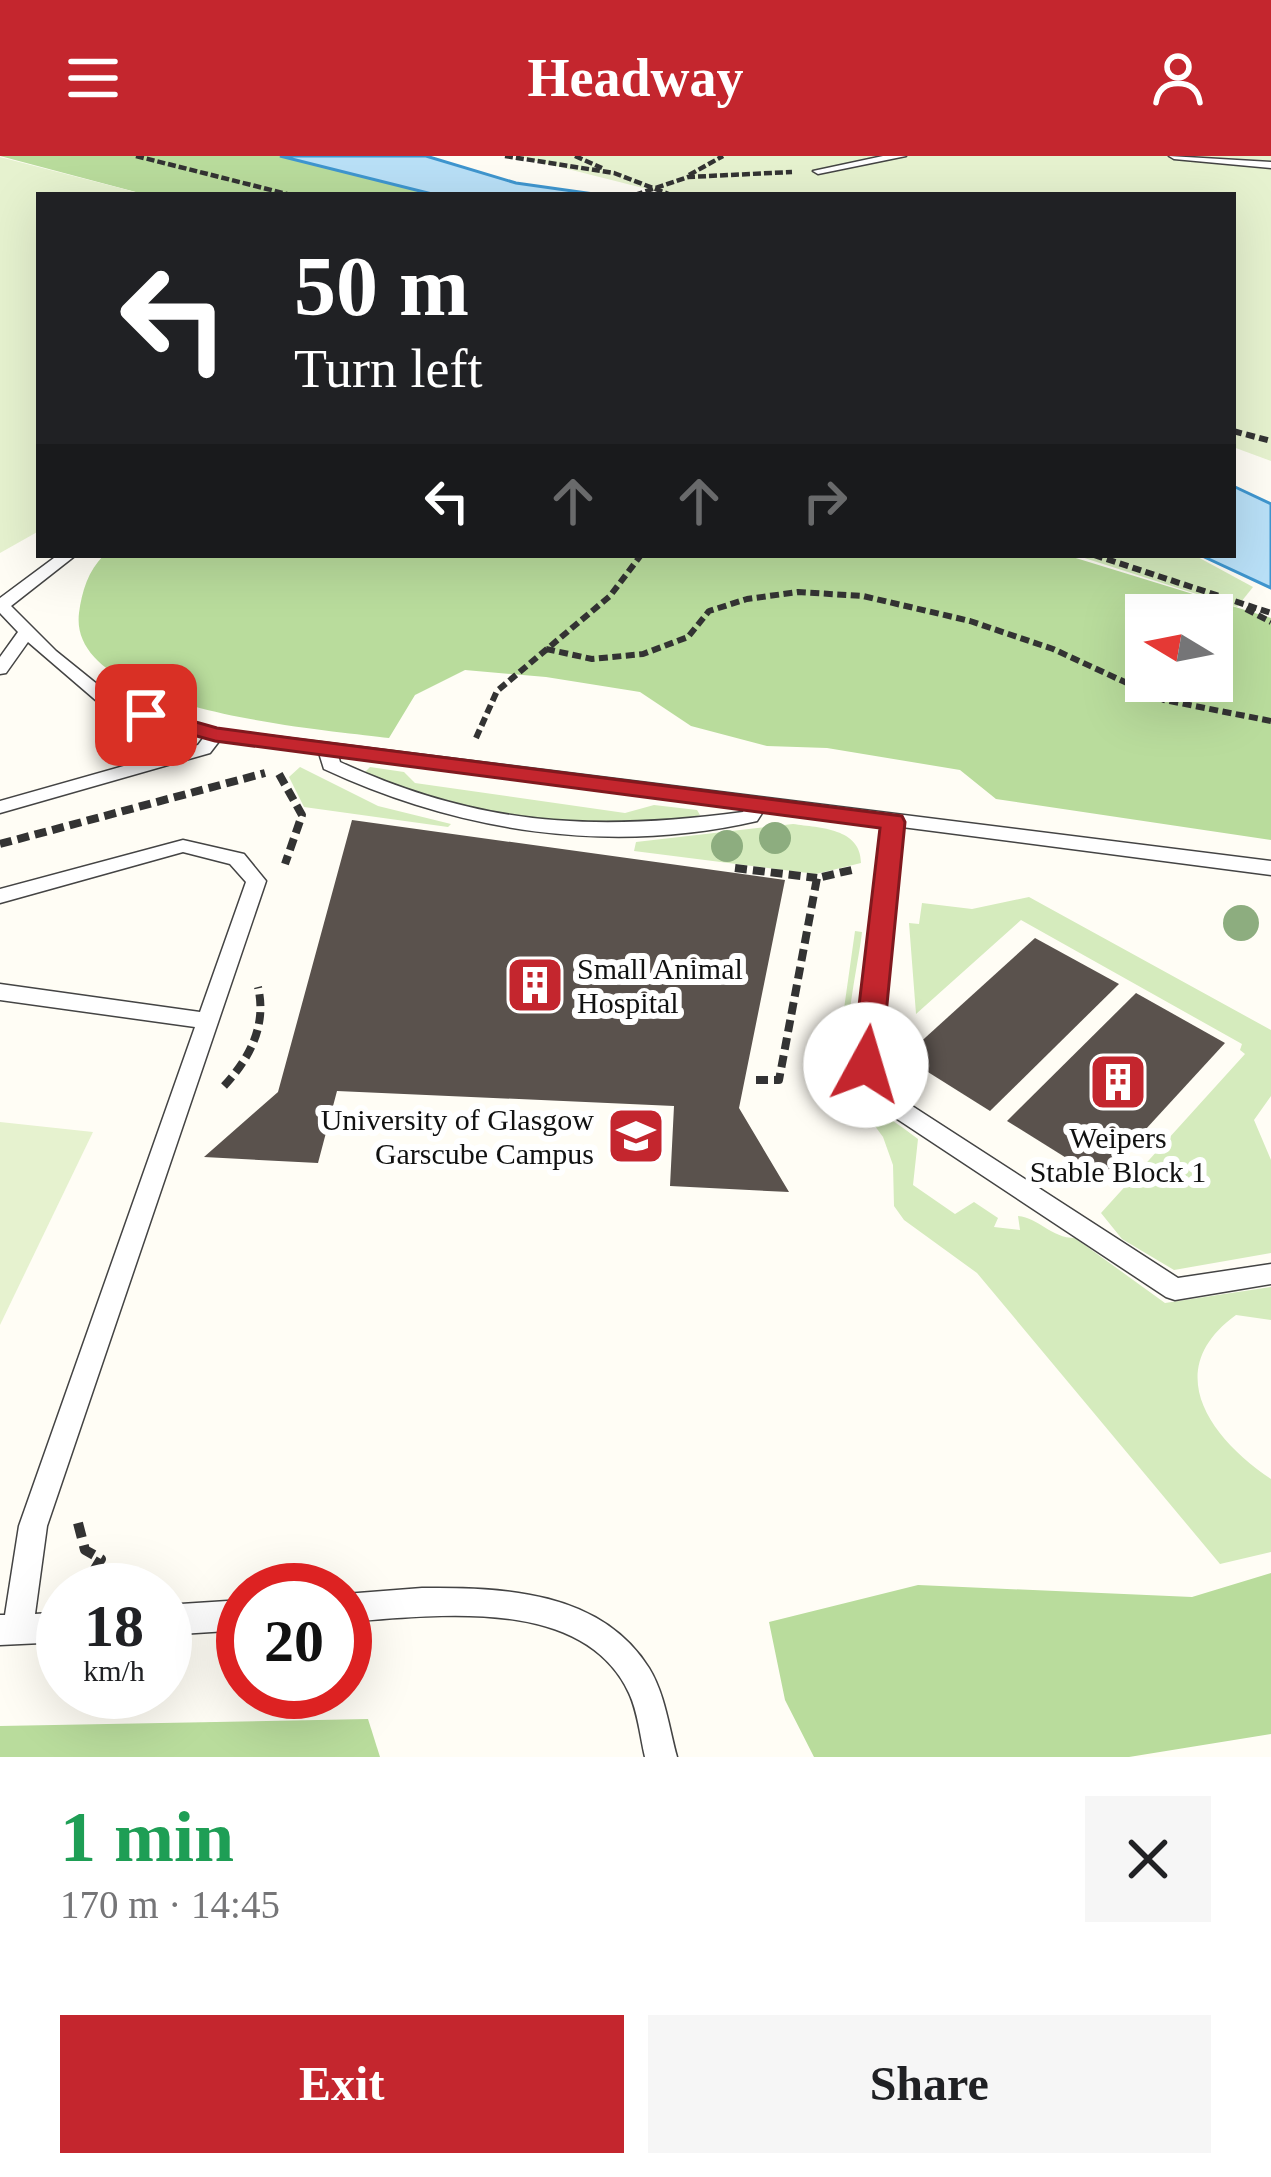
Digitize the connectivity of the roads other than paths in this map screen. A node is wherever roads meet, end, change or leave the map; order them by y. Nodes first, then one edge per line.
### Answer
1 (901, 156) edge
2 (1174, 156) edge
3 (1271, 165) edge
4 (818, 171) road end
5 (64, 558) edge
6 (1, 605) edge
7 (28, 631) junction
8 (0, 669) edge
9 (215, 734) junction
10 (328, 751) junction
11 (757, 803) junction
12 (0, 807) edge
13 (893, 822) junction
14 (1271, 868) edge
15 (0, 896) edge
16 (0, 992) edge
17 (208, 1021) junction
18 (1271, 1274) edge
19 (372, 1607) edge
20 (9, 1630) edge
21 (661, 1757) edge

1 - 4 lane
2 - 3 lane
5 - 6 lane
6 - 7 lane
7 - 8 lane
7 - 9 lane
9 - 10 lane
9 - 12 lane
10 - 11 lane
10 - 11 lane
11 - 13 lane
13 - 14 lane
13 - 18 lane
15 - 17 lane
16 - 17 lane
17 - 20 lane
19 - 21 lane

